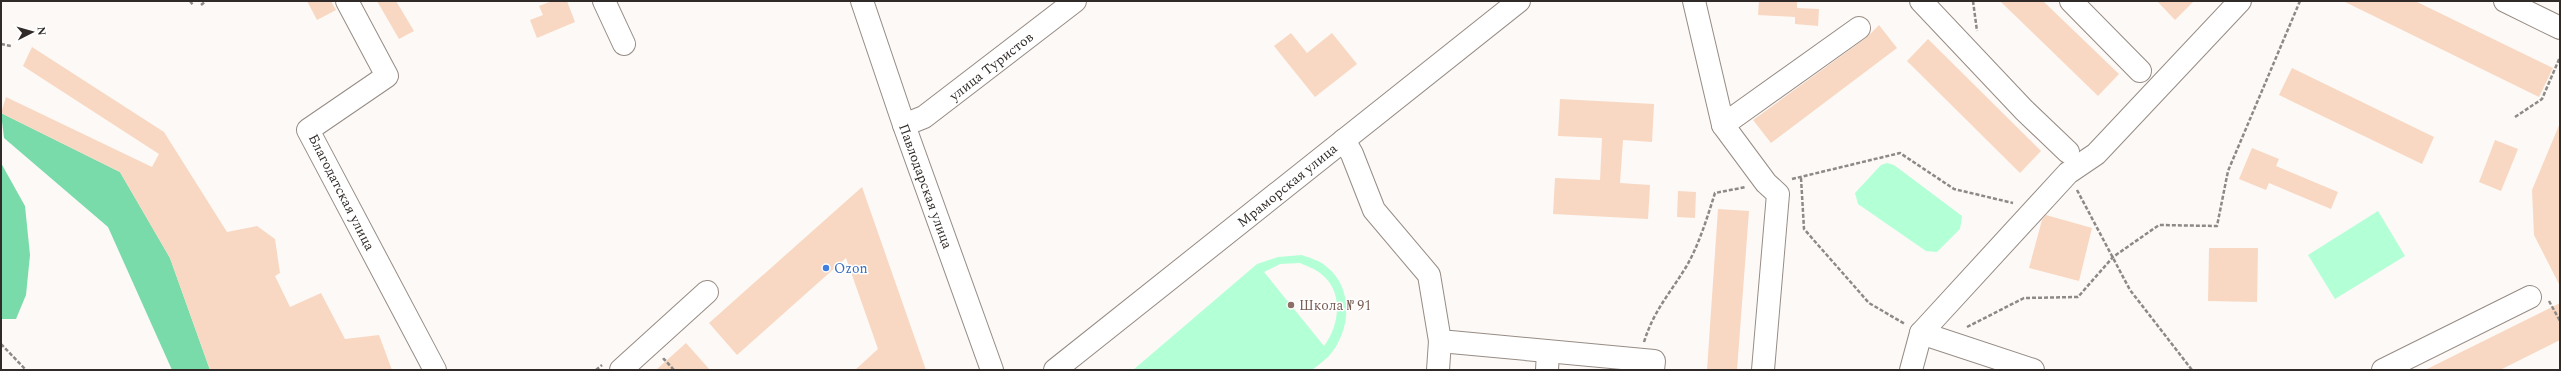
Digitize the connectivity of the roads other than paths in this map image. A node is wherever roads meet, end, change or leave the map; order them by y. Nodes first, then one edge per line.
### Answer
1 (347, 1) edge
2 (604, 1) edge
3 (862, 1) edge
4 (1075, 1) edge
5 (1519, 1) edge
6 (1694, 1) edge
7 (1921, 1) edge
8 (2071, 1) edge
9 (2240, 1) edge
10 (2505, 1) edge
11 (1859, 28) dead end
12 (2560, 28) edge
13 (624, 44) dead end
14 (2140, 72) dead end
15 (904, 125) junction
16 (1723, 125) junction
17 (1344, 140) junction
18 (2068, 152) dead end
19 (707, 292) dead end
20 (2530, 297) dead end
21 (1921, 333) junction
22 (1440, 341) junction
23 (1547, 361) edge
24 (1646, 365) edge
25 (435, 370) edge
26 (621, 370) edge
27 (992, 370) edge
28 (1055, 370) edge
29 (1438, 370) edge
30 (1763, 370) edge
31 (1911, 370) edge
32 (2033, 370) edge
33 (2383, 370) edge

1 - 25 street, Благодатская улица
2 - 13 street
3 - 15 street, Павлодарская улица
4 - 15 street, улица Туристов
5 - 17 street, Мраморская улица
6 - 16 street
7 - 18 street
8 - 14 street
9 - 21 street
10 - 12 street
11 - 16 street
15 - 27 street, Павлодарская улица
16 - 30 street
17 - 22 street
17 - 28 street, Мраморская улица
19 - 26 street
20 - 33 street
21 - 31 street
21 - 32 street
22 - 23 street
22 - 29 street
23 - 24 street

